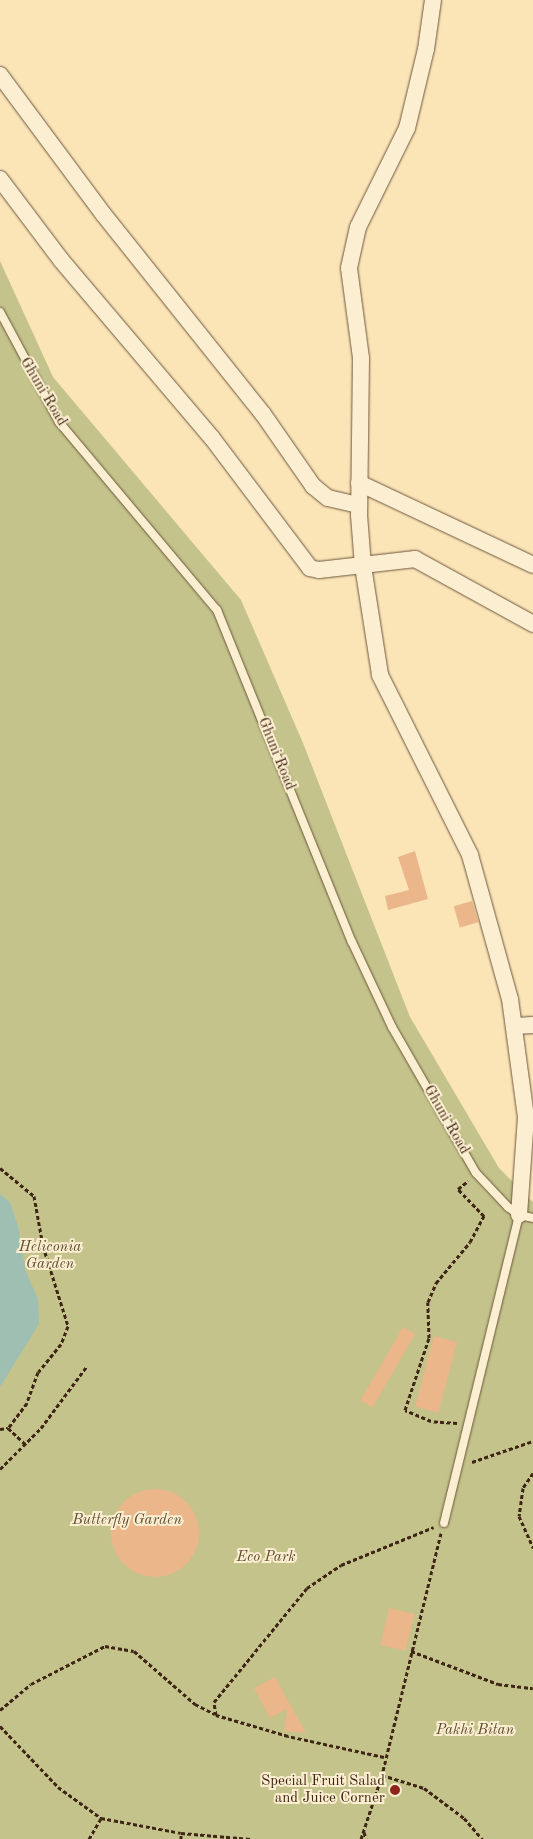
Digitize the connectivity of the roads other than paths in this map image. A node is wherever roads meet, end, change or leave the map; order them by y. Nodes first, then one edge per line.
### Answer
1 (432, 0) edge
2 (0, 75) edge
3 (0, 179) edge
4 (0, 312) edge
5 (359, 483) junction
6 (359, 510) junction
7 (363, 564) junction
8 (533, 565) edge
9 (533, 624) edge
10 (533, 1025) edge
11 (514, 1026) junction
12 (526, 1216) edge
13 (444, 1523) road end

1 - 5 street
2 - 6 street
3 - 7 street
4 - 12 lane, Ghuni Road
5 - 6 street
5 - 8 street
6 - 7 street
7 - 9 street
7 - 11 street
10 - 11 street
11 - 12 street
12 - 13 lane

